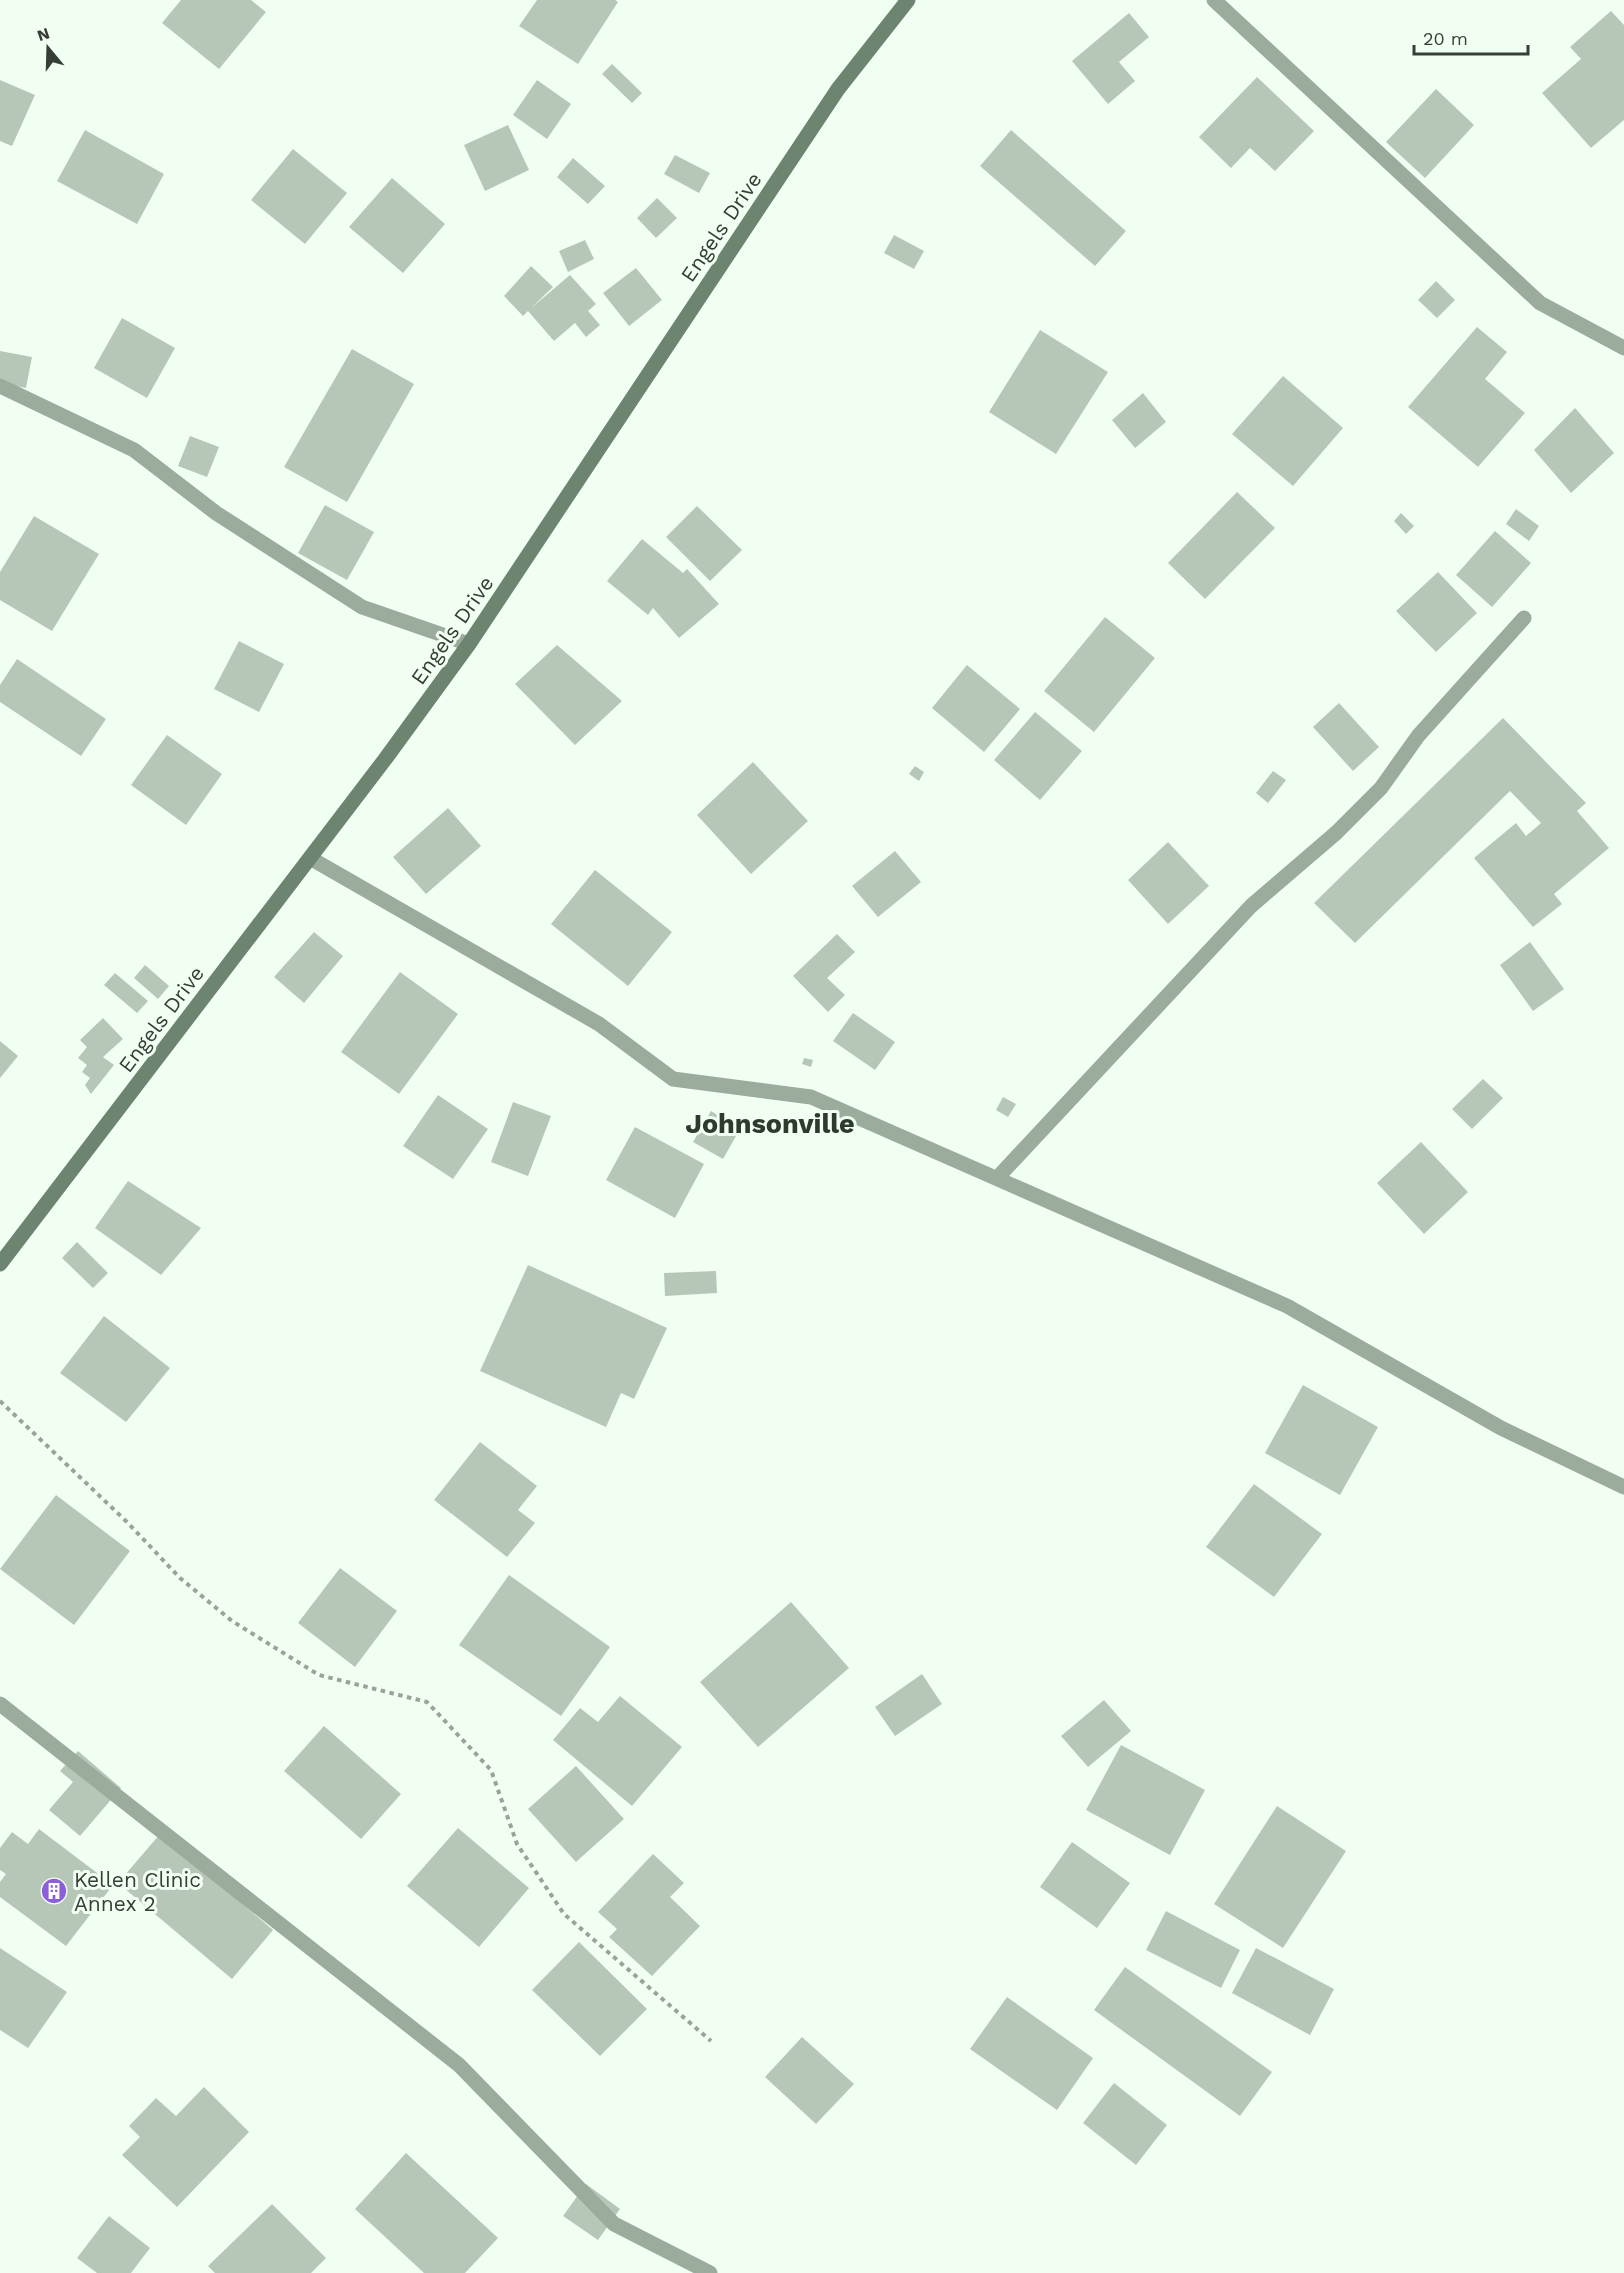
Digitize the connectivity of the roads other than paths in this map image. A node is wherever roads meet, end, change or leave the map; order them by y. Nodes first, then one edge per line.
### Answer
1 (908, 0) edge
2 (1214, 0) edge
3 (1624, 348) edge
4 (0, 386) edge
5 (1524, 618) dead end
6 (469, 644) junction
7 (310, 858) junction
8 (998, 1177) junction
9 (0, 1264) edge
10 (1624, 1487) edge
11 (0, 1704) edge
12 (710, 2273) edge

1 - 6 street, Engels Drive
2 - 3 street
4 - 6 street
5 - 8 street
6 - 7 street, Engels Drive
7 - 8 street
7 - 9 street, Engels Drive
8 - 10 street
11 - 12 street

